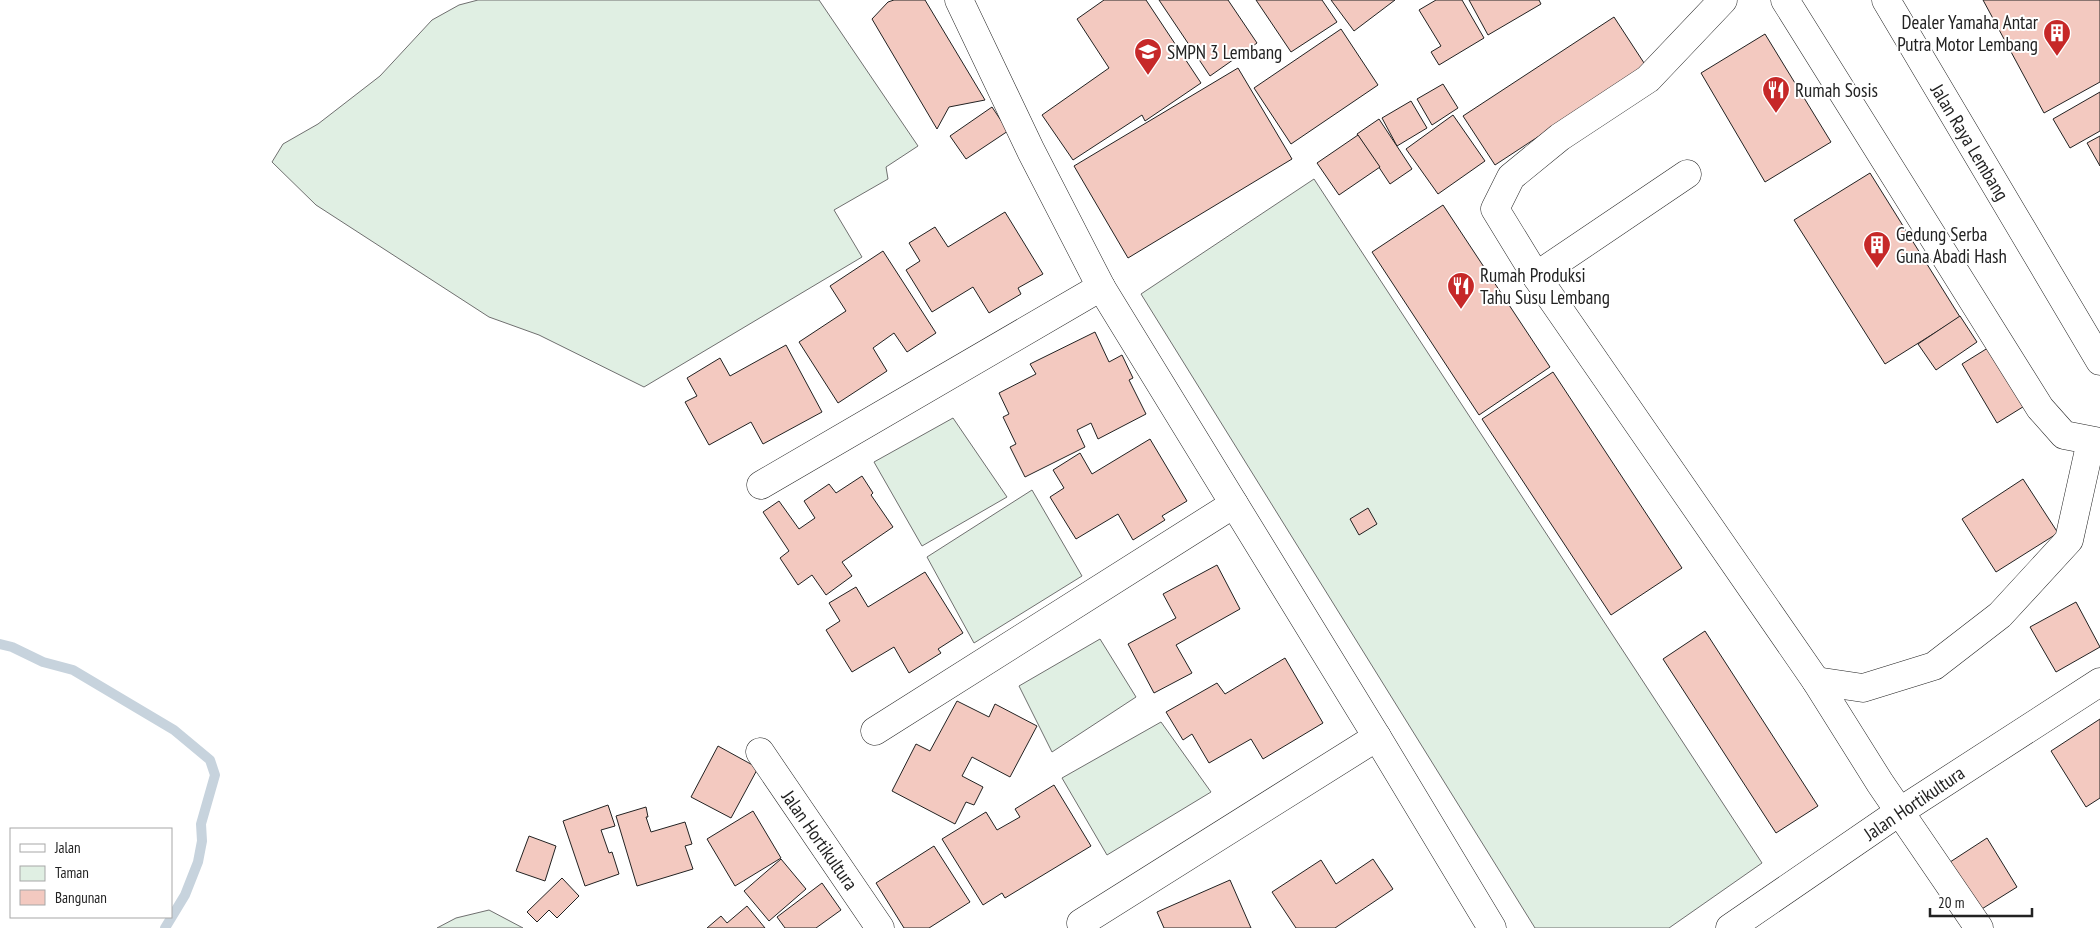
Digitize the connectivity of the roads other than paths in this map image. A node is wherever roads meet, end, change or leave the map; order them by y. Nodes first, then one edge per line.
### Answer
1 (959, 0) edge
2 (1723, 0) edge
3 (1785, 0) edge
4 (1886, 0) edge
5 (1687, 174) dead end
6 (1536, 276) junction
7 (1101, 287) junction
8 (2100, 361) edge
9 (2096, 441) edge
10 (761, 485) dead end
11 (1234, 504) junction
12 (1816, 681) junction
13 (2100, 682) edge
14 (874, 731) dead end
15 (1378, 737) junction
16 (760, 752) dead end
17 (1899, 812) junction
18 (1080, 923) dead end
19 (880, 928) edge
20 (1492, 928) edge
21 (1730, 928) edge
22 (1979, 928) edge

1 - 7 street
2 - 6 street
3 - 9 street
4 - 8 street, Jalan Raya Lembang
5 - 6 street
6 - 12 street
7 - 10 street
7 - 11 street
9 - 12 street
11 - 14 street
11 - 15 street
12 - 17 street
13 - 17 street, Jalan Hortikultura
15 - 18 street
15 - 20 street
16 - 19 street, Jalan Hortikultura
17 - 21 street, Jalan Hortikultura
17 - 22 street

